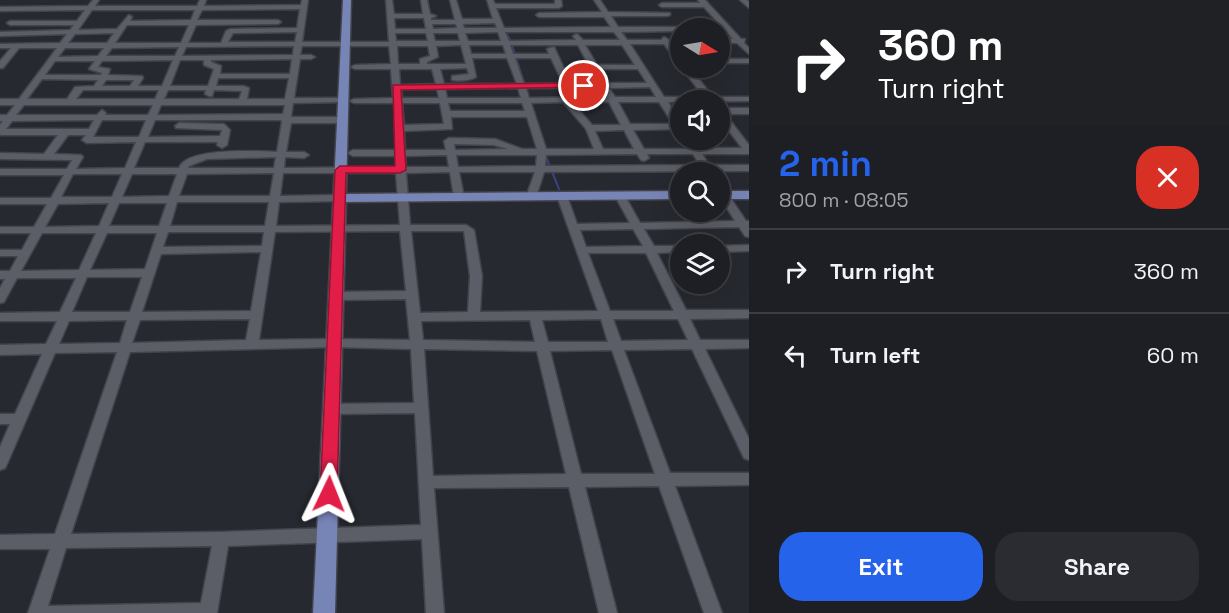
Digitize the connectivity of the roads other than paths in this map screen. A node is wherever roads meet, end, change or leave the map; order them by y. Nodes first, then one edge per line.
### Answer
1 (29, 0) edge
2 (96, 0) edge
3 (164, 0) edge
4 (346, 0) edge
5 (389, 0) edge
6 (424, 0) edge
7 (453, 0) edge
8 (558, 0) edge
9 (597, 0) edge
10 (743, 0) edge
11 (491, 3) edge
12 (660, 3) edge
13 (703, 3) edge
14 (201, 4) edge
15 (268, 4) edge
16 (304, 4) edge
17 (534, 6) junction
18 (749, 6) edge
19 (160, 8) junction
20 (236, 8) junction
21 (0, 9) edge
22 (21, 9) junction
23 (90, 9) junction
24 (645, 14) junction
25 (668, 14) junction
26 (538, 15) junction
27 (607, 15) junction
28 (391, 16) junction
29 (0, 17) edge
30 (14, 17) junction
31 (671, 18) edge
32 (715, 18) edge
33 (428, 19) junction
34 (459, 19) junction
35 (497, 21) junction
36 (193, 22) junction
37 (249, 22) junction
38 (278, 22) dead end
39 (33, 23) junction
40 (80, 23) junction
41 (124, 23) junction
42 (545, 29) junction
43 (574, 29) junction
44 (616, 29) junction
45 (657, 29) junction
46 (670, 29) edge
47 (299, 30) junction
48 (462, 30) junction
49 (501, 30) junction
50 (533, 30) junction
51 (117, 31) junction
52 (245, 31) junction
53 (430, 31) junction
54 (25, 32) junction
55 (73, 32) junction
56 (0, 34) edge
57 (730, 34) edge
58 (392, 37) junction
59 (730, 41) edge
60 (739, 41) junction
61 (749, 41) edge
62 (580, 42) junction
63 (625, 42) junction
64 (667, 42) junction
65 (344, 43) junction
66 (432, 43) junction
67 (465, 43) junction
68 (506, 43) junction
69 (544, 43) junction
70 (257, 44) junction
71 (297, 44) junction
72 (63, 45) junction
73 (108, 45) junction
74 (183, 45) junction
75 (224, 45) junction
76 (0, 46) edge
77 (17, 46) junction
78 (670, 46) edge
79 (749, 52) edge
80 (468, 56) junction
81 (511, 56) junction
82 (554, 56) junction
83 (295, 57) junction
84 (311, 57) dead end
85 (54, 58) junction
86 (99, 58) junction
87 (177, 58) junction
88 (208, 58) junction
89 (254, 58) junction
90 (730, 61) edge
91 (749, 61) edge
92 (0, 66) edge
93 (470, 66) junction
94 (355, 67) dead end
95 (395, 67) junction
96 (424, 67) junction
97 (436, 67) junction
98 (641, 67) junction
99 (597, 71) junction
100 (216, 76) junction
101 (249, 76) junction
102 (293, 76) junction
103 (40, 77) junction
104 (103, 77) junction
105 (439, 82) junction
106 (522, 85) junction
107 (653, 85) junction
108 (605, 86) junction
109 (396, 87) junction
110 (97, 88) junction
111 (133, 88) junction
112 (164, 88) junction
113 (211, 88) junction
114 (612, 98) junction
115 (526, 99) junction
116 (565, 99) junction
117 (662, 99) junction
118 (670, 99) edge
119 (730, 99) edge
120 (749, 99) edge
121 (288, 101) junction
122 (348, 101) junction
123 (397, 101) junction
124 (443, 101) junction
125 (0, 102) edge
126 (21, 102) junction
127 (70, 102) junction
128 (109, 102) junction
129 (157, 102) junction
130 (242, 102) junction
131 (205, 103) junction
132 (670, 111) edge
133 (749, 111) edge
134 (730, 112) edge
135 (447, 114) junction
136 (531, 114) junction
137 (100, 117) junction
138 (150, 117) junction
139 (0, 118) edge
140 (10, 118) junction
141 (286, 118) junction
142 (342, 120) junction
143 (198, 121) junction
144 (179, 126) dead end
145 (628, 127) junction
146 (670, 127) edge
147 (400, 128) junction
148 (590, 128) junction
149 (730, 130) edge
150 (0, 132) edge
151 (65, 132) junction
152 (91, 132) junction
153 (224, 139) junction
154 (141, 140) junction
155 (695, 151) junction
156 (749, 151) edge
157 (542, 152) junction
158 (600, 152) junction
159 (641, 152) junction
160 (353, 153) dead end
161 (400, 153) junction
162 (304, 154) dead end
163 (451, 154) junction
164 (48, 155) junction
165 (219, 155) junction
166 (280, 155) junction
167 (0, 156) edge
168 (702, 162) edge
169 (749, 168) edge
170 (651, 169) junction
171 (730, 169) edge
172 (277, 170) junction
173 (340, 170) junction
174 (400, 170) junction
175 (453, 170) junction
176 (540, 170) junction
177 (670, 170) edge
178 (0, 172) edge
179 (70, 172) junction
180 (128, 172) junction
181 (183, 172) junction
182 (730, 194) edge
183 (670, 195) edge
184 (749, 195) edge
185 (531, 196) junction
186 (562, 196) junction
187 (620, 196) junction
188 (459, 197) junction
189 (340, 198) junction
190 (402, 198) junction
191 (273, 199) junction
192 (173, 200) junction
193 (0, 201) edge
194 (53, 201) junction
195 (115, 201) junction
196 (730, 205) edge
197 (638, 226) junction
198 (573, 227) junction
199 (747, 227) edge
200 (163, 228) junction
201 (269, 228) junction
202 (338, 228) junction
203 (405, 228) junction
204 (103, 229) junction
205 (0, 230) edge
206 (38, 230) junction
207 (749, 248) edge
208 (266, 249) junction
209 (650, 249) junction
210 (670, 249) edge
211 (730, 249) edge
212 (582, 250) junction
213 (156, 251) junction
214 (0, 253) edge
215 (25, 253) junction
216 (149, 273) junction
217 (82, 274) junction
218 (0, 275) edge
219 (13, 275) junction
220 (412, 295) junction
221 (336, 296) junction
222 (0, 299) edge
223 (682, 314) junction
224 (749, 314) edge
225 (256, 315) junction
226 (605, 315) junction
227 (136, 316) junction
228 (474, 316) junction
229 (535, 316) junction
230 (64, 317) junction
231 (415, 317) junction
232 (0, 318) edge
233 (334, 343) junction
234 (417, 344) junction
235 (749, 344) edge
236 (252, 345) junction
237 (697, 345) junction
238 (616, 346) junction
239 (542, 347) junction
240 (124, 348) junction
241 (0, 350) edge
242 (50, 350) junction
243 (422, 408) junction
244 (331, 409) junction
245 (0, 419) edge
246 (20, 419) junction
247 (749, 454) edge
248 (0, 464) edge
249 (664, 479) junction
250 (749, 479) edge
251 (575, 481) junction
252 (426, 482) junction
253 (429, 532) junction
254 (327, 536) junction
255 (222, 539) junction
256 (0, 542) edge
257 (61, 542) junction
258 (208, 612) edge
259 (36, 613) edge
260 (51, 613) edge
261 (324, 613) edge
262 (435, 613) edge
263 (608, 613) edge
264 (713, 613) edge

1 - 22 street
2 - 23 street
3 - 19 street
4 - 65 main road
5 - 28 street
6 - 33 street
7 - 34 street
8 - 17 street
9 - 27 street
10 - 18 street
11 - 17 street
11 - 35 street
12 - 13 street
12 - 25 street
13 - 32 street
14 - 19 street
14 - 20 street
14 - 36 street
15 - 16 street
15 - 20 street
16 - 47 street
17 - 26 street
19 - 23 street
19 - 41 street
20 - 37 street
21 - 22 street
22 - 23 street
22 - 30 street
23 - 40 street
24 - 25 street
24 - 27 street
24 - 45 street
25 - 31 street
26 - 27 street
26 - 42 street
27 - 44 street
28 - 33 street
28 - 58 street
29 - 30 street
30 - 39 street
33 - 34 street
33 - 53 street
34 - 35 street
34 - 48 street
35 - 49 street
36 - 37 street
36 - 41 street
36 - 74 street
37 - 38 street
37 - 52 street
39 - 40 street
39 - 54 street
40 - 55 street
41 - 51 street
42 - 43 street
42 - 50 street
43 - 44 street
43 - 62 street
44 - 45 street
44 - 63 street
45 - 46 street
45 - 64 street
47 - 52 street
47 - 71 street
48 - 49 street
48 - 53 street
48 - 67 street
49 - 50 street
49 - 68 street
50 - 69 street
51 - 55 street
51 - 73 street
52 - 75 street
53 - 58 street
53 - 66 street
54 - 55 street
54 - 56 street
55 - 72 street
57 - 60 street
58 - 65 street
58 - 66 street
58 - 95 street
59 - 60 street
60 - 61 street
60 - 79 street
62 - 63 street
62 - 69 street
62 - 99 street
63 - 64 street
63 - 98 street
64 - 78 street
65 - 71 street
65 - 122 main road
66 - 67 street
66 - 96 street
67 - 68 street
67 - 80 street
68 - 69 street
68 - 81 street
69 - 82 street
70 - 71 street
70 - 75 street
70 - 89 street
71 - 83 street
72 - 73 street
72 - 77 street
72 - 85 street
73 - 74 street
73 - 86 street
74 - 75 street
74 - 87 street
76 - 77 street
77 - 92 street
80 - 81 street
80 - 93 street
81 - 82 street
81 - 106 street
82 - 99 street
83 - 84 street
83 - 89 street
83 - 102 street
85 - 86 street
85 - 103 street
86 - 87 street
86 - 104 street
87 - 88 street
87 - 112 street
88 - 89 street
88 - 100 street
89 - 101 street
90 - 91 street
93 - 97 street
93 - 105 street
94 - 95 street
95 - 96 street
95 - 109 street
96 - 97 street
97 - 105 street
98 - 99 street
98 - 107 street
99 - 108 street
100 - 101 street
100 - 113 street
101 - 102 street
102 - 121 street
103 - 104 street
103 - 126 street
104 - 110 street
104 - 111 street
105 - 106 street
105 - 109 street
105 - 124 street
106 - 108 street
106 - 115 street
107 - 108 street
107 - 117 street
108 - 114 street
109 - 123 street
110 - 111 street
110 - 127 street
111 - 112 street
112 - 113 street
112 - 129 street
113 - 130 street
113 - 131 street
114 - 116 street
114 - 117 street
114 - 145 street
115 - 116 street
115 - 124 street
115 - 136 street
116 - 148 street
117 - 118 street
117 - 132 street
119 - 120 street
121 - 122 street
121 - 130 street
121 - 141 street
122 - 123 street
122 - 142 main road
123 - 124 street
123 - 147 street
124 - 135 street
125 - 126 street
126 - 127 street
126 - 140 street
127 - 128 street
128 - 129 street
128 - 137 street
129 - 131 street
129 - 138 street
130 - 131 street
131 - 143 street
133 - 134 street
135 - 136 street
135 - 147 street
136 - 157 street
137 - 138 street
137 - 140 street
137 - 152 street
138 - 143 street
138 - 154 street
139 - 140 street
140 - 150 street
141 - 142 street
141 - 143 street
141 - 166 street
142 - 173 main road
143 - 144 street
143 - 153 street
145 - 146 street
145 - 148 street
145 - 159 street
147 - 161 street
148 - 158 street
149 - 156 street
150 - 151 street
151 - 152 street
151 - 164 street
152 - 154 street
153 - 154 street
153 - 165 street
154 - 180 street
155 - 156 street
155 - 159 street
155 - 168 street
157 - 158 street
157 - 163 street
157 - 176 street
158 - 159 street
159 - 170 street
160 - 161 street
161 - 163 street
161 - 174 street
162 - 166 street
163 - 175 street
164 - 167 street
164 - 179 street
165 - 166 street
165 - 181 street
166 - 172 street
169 - 171 street
170 - 176 street
170 - 177 street
172 - 173 street
172 - 181 street
172 - 191 street
173 - 174 street
173 - 189 main road
174 - 175 street
174 - 190 street
175 - 176 street
175 - 188 street
176 - 185 street
178 - 179 street
179 - 180 street
179 - 194 street
180 - 181 street
180 - 195 street
181 - 192 street
182 - 184 main road
183 - 187 main road
185 - 186 main road
185 - 188 main road
186 - 187 main road
186 - 198 street
187 - 197 street
188 - 190 main road
189 - 190 main road
189 - 191 street
189 - 202 main road
190 - 203 street
191 - 192 street
191 - 201 street
192 - 195 street
192 - 200 street
193 - 194 street
194 - 195 street
194 - 206 street
195 - 204 street
196 - 199 street
197 - 198 street
197 - 199 street
197 - 209 street
198 - 212 street
200 - 201 street
200 - 204 street
200 - 213 street
201 - 202 street
201 - 208 street
202 - 203 street
202 - 221 main road
203 - 220 street
203 - 228 street
204 - 206 street
204 - 217 street
205 - 206 street
206 - 215 street
207 - 211 street
208 - 213 street
208 - 225 street
209 - 210 street
209 - 212 street
209 - 223 street
212 - 226 street
213 - 216 street
214 - 215 street
215 - 219 street
216 - 217 street
216 - 227 street
217 - 219 street
217 - 230 street
218 - 219 street
219 - 222 street
220 - 221 street
220 - 231 street
221 - 233 main road
223 - 224 street
223 - 226 street
223 - 237 street
225 - 227 street
225 - 236 street
226 - 229 street
226 - 238 street
227 - 230 street
227 - 240 street
228 - 229 street
228 - 231 street
229 - 239 street
230 - 232 street
230 - 242 street
231 - 234 street
233 - 234 street
233 - 236 street
233 - 244 main road
234 - 239 street
234 - 243 street
235 - 237 street
236 - 240 street
237 - 238 street
237 - 247 street
238 - 239 street
238 - 249 street
239 - 251 street
240 - 242 street
240 - 257 street
241 - 242 street
242 - 246 street
243 - 244 street
243 - 252 street
244 - 254 main road
245 - 246 street
246 - 248 street
249 - 250 street
249 - 251 street
249 - 264 street
251 - 252 street
251 - 263 street
252 - 253 street
253 - 254 street
253 - 262 street
254 - 255 street
254 - 261 main road
255 - 257 street
255 - 258 street
256 - 257 street
257 - 259 street
258 - 260 street

